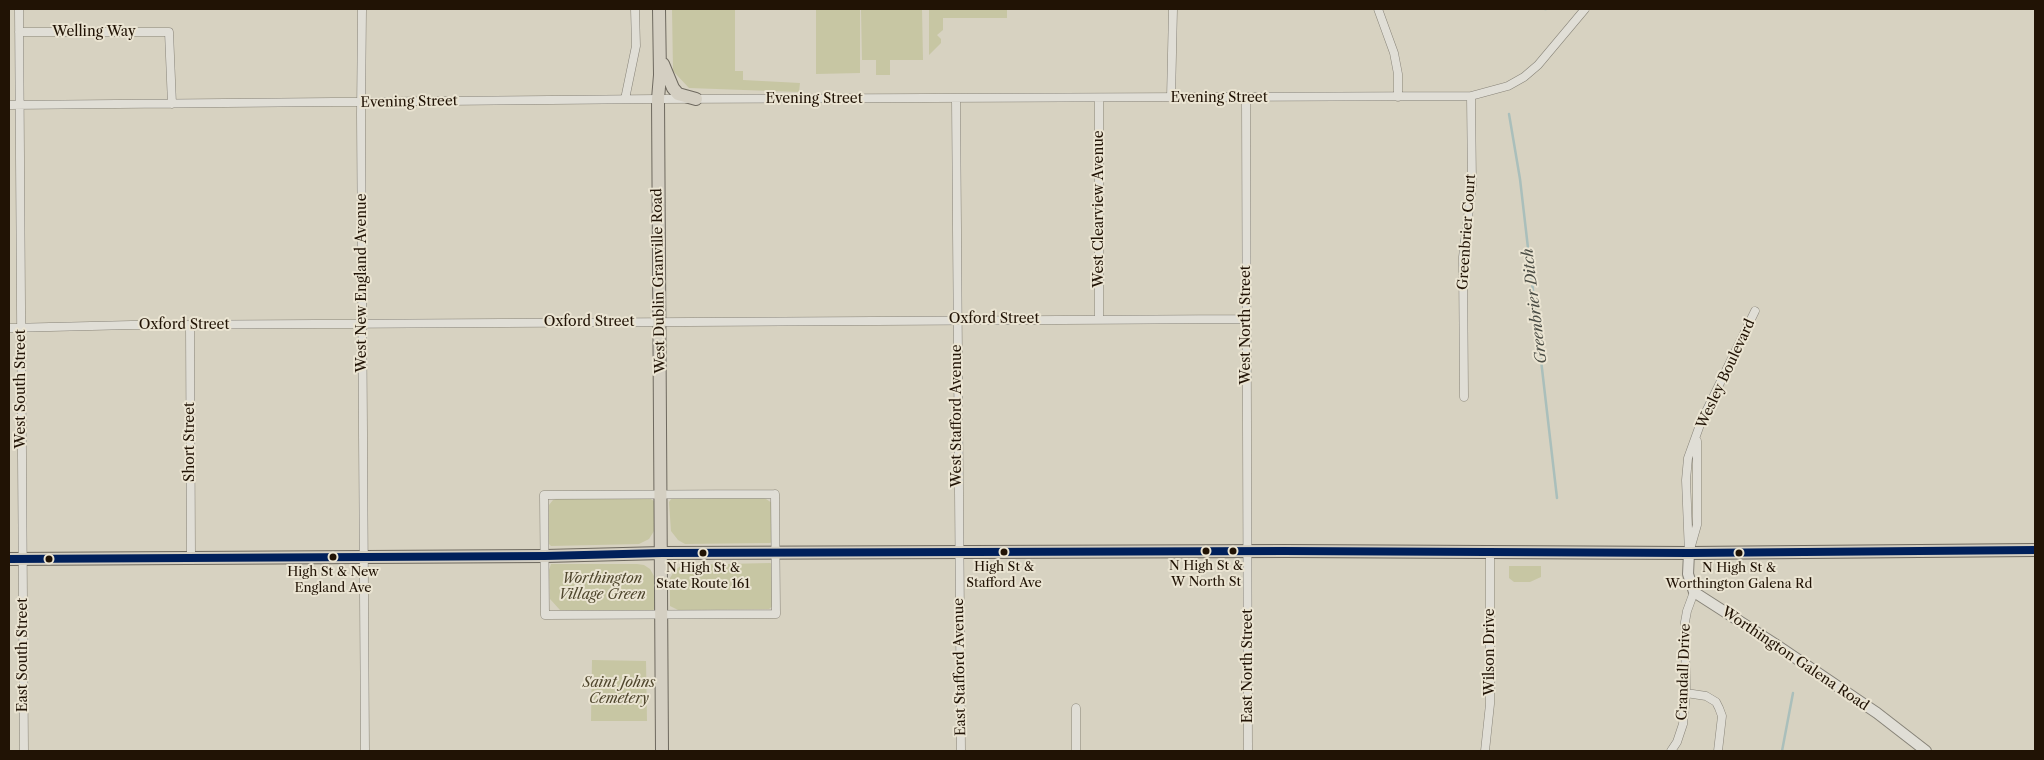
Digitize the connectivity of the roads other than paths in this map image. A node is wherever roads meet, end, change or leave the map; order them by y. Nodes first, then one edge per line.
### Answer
1 (19, 9) edge
2 (362, 9) edge
3 (635, 9) edge
4 (659, 9) edge
5 (1173, 9) edge
6 (1378, 9) edge
7 (1585, 9) edge
8 (19, 32) junction
9 (660, 54) junction
10 (1471, 96) junction
11 (1398, 97) junction
12 (1172, 98) junction
13 (1246, 98) junction
14 (625, 99) junction
15 (658, 99) junction
16 (696, 99) junction
17 (956, 99) junction
18 (1099, 99) junction
19 (360, 102) junction
20 (172, 104) junction
21 (9, 105) edge
22 (20, 105) junction
23 (1755, 312) dead end
24 (1099, 318) junction
25 (1246, 319) junction
26 (957, 320) junction
27 (660, 322) junction
28 (363, 324) junction
29 (190, 325) junction
30 (21, 327) junction
31 (9, 328) edge
32 (1464, 397) dead end
33 (662, 494) junction
34 (2035, 550) edge
35 (1247, 551) junction
36 (1490, 552) junction
37 (662, 553) junction
38 (776, 553) junction
39 (960, 553) junction
40 (1689, 553) junction
41 (545, 556) junction
42 (364, 557) junction
43 (191, 558) junction
44 (9, 559) edge
45 (23, 559) junction
46 (1694, 592) junction
47 (662, 614) junction
48 (1686, 693) junction
49 (1076, 708) dead end
50 (24, 751) edge
51 (365, 751) edge
52 (662, 751) edge
53 (962, 751) edge
54 (1076, 751) edge
55 (1248, 751) edge
56 (1485, 751) edge
57 (1671, 751) edge
58 (1718, 751) edge
59 (1926, 751) edge

1 - 8 street, West South Street
2 - 19 street, West New England Avenue
3 - 14 street
4 - 9 main road, West Dublin Granville Road
5 - 12 street
6 - 11 street
7 - 10 street, Evening Street
8 - 20 street, Welling Way
8 - 22 street, West South Street
9 - 15 main road, West Dublin Granville Road
9 - 16 main road
10 - 11 street, Evening Street
10 - 32 street, Greenbrier Court
11 - 13 street, Evening Street
12 - 13 street, Evening Street
12 - 18 street, Evening Street
13 - 25 street, West North Street
14 - 15 street, Evening Street
14 - 19 street, Evening Street
15 - 16 street, Evening Street
15 - 27 main road, West Dublin Granville Road
16 - 17 street, Evening Street
17 - 18 street, Evening Street
17 - 26 street, West Stafford Avenue
18 - 24 street, West Clearview Avenue
19 - 20 street, Evening Street
19 - 28 street, West New England Avenue
20 - 22 street, Evening Street
21 - 22 street, Evening Street
22 - 30 street, West South Street
23 - 40 street, Wesley Boulevard
24 - 25 street, Oxford Street
24 - 26 street, Oxford Street
25 - 35 street, West North Street
26 - 27 street, Oxford Street
26 - 39 street, West Stafford Avenue
27 - 28 street, Oxford Street
27 - 33 main road, West Dublin Granville Road
28 - 29 street, Oxford Street
28 - 42 street, West New England Avenue
29 - 30 street, Oxford Street
29 - 43 street, Short Street
30 - 31 street, Oxford Street
30 - 45 street, West South Street
33 - 37 main road, West Dublin Granville Road
33 - 38 street
33 - 41 street
34 - 40 main road
35 - 36 main road
35 - 39 main road
35 - 55 street, East North Street
36 - 40 main road
36 - 56 street, Wilson Drive
37 - 38 main road
37 - 41 main road
37 - 47 main road, West Dublin Granville Road
38 - 39 main road
38 - 47 street
39 - 53 street, East Stafford Avenue
40 - 46 street
41 - 42 main road
41 - 47 street
42 - 43 main road
42 - 51 street, West New England Avenue
43 - 45 main road
44 - 45 main road
45 - 50 street, East South Street
46 - 48 street, Crandall Drive
46 - 59 street, Worthington Galena Road
47 - 52 main road, West Dublin Granville Road
48 - 57 street, Crandall Drive
48 - 58 street
49 - 54 street

